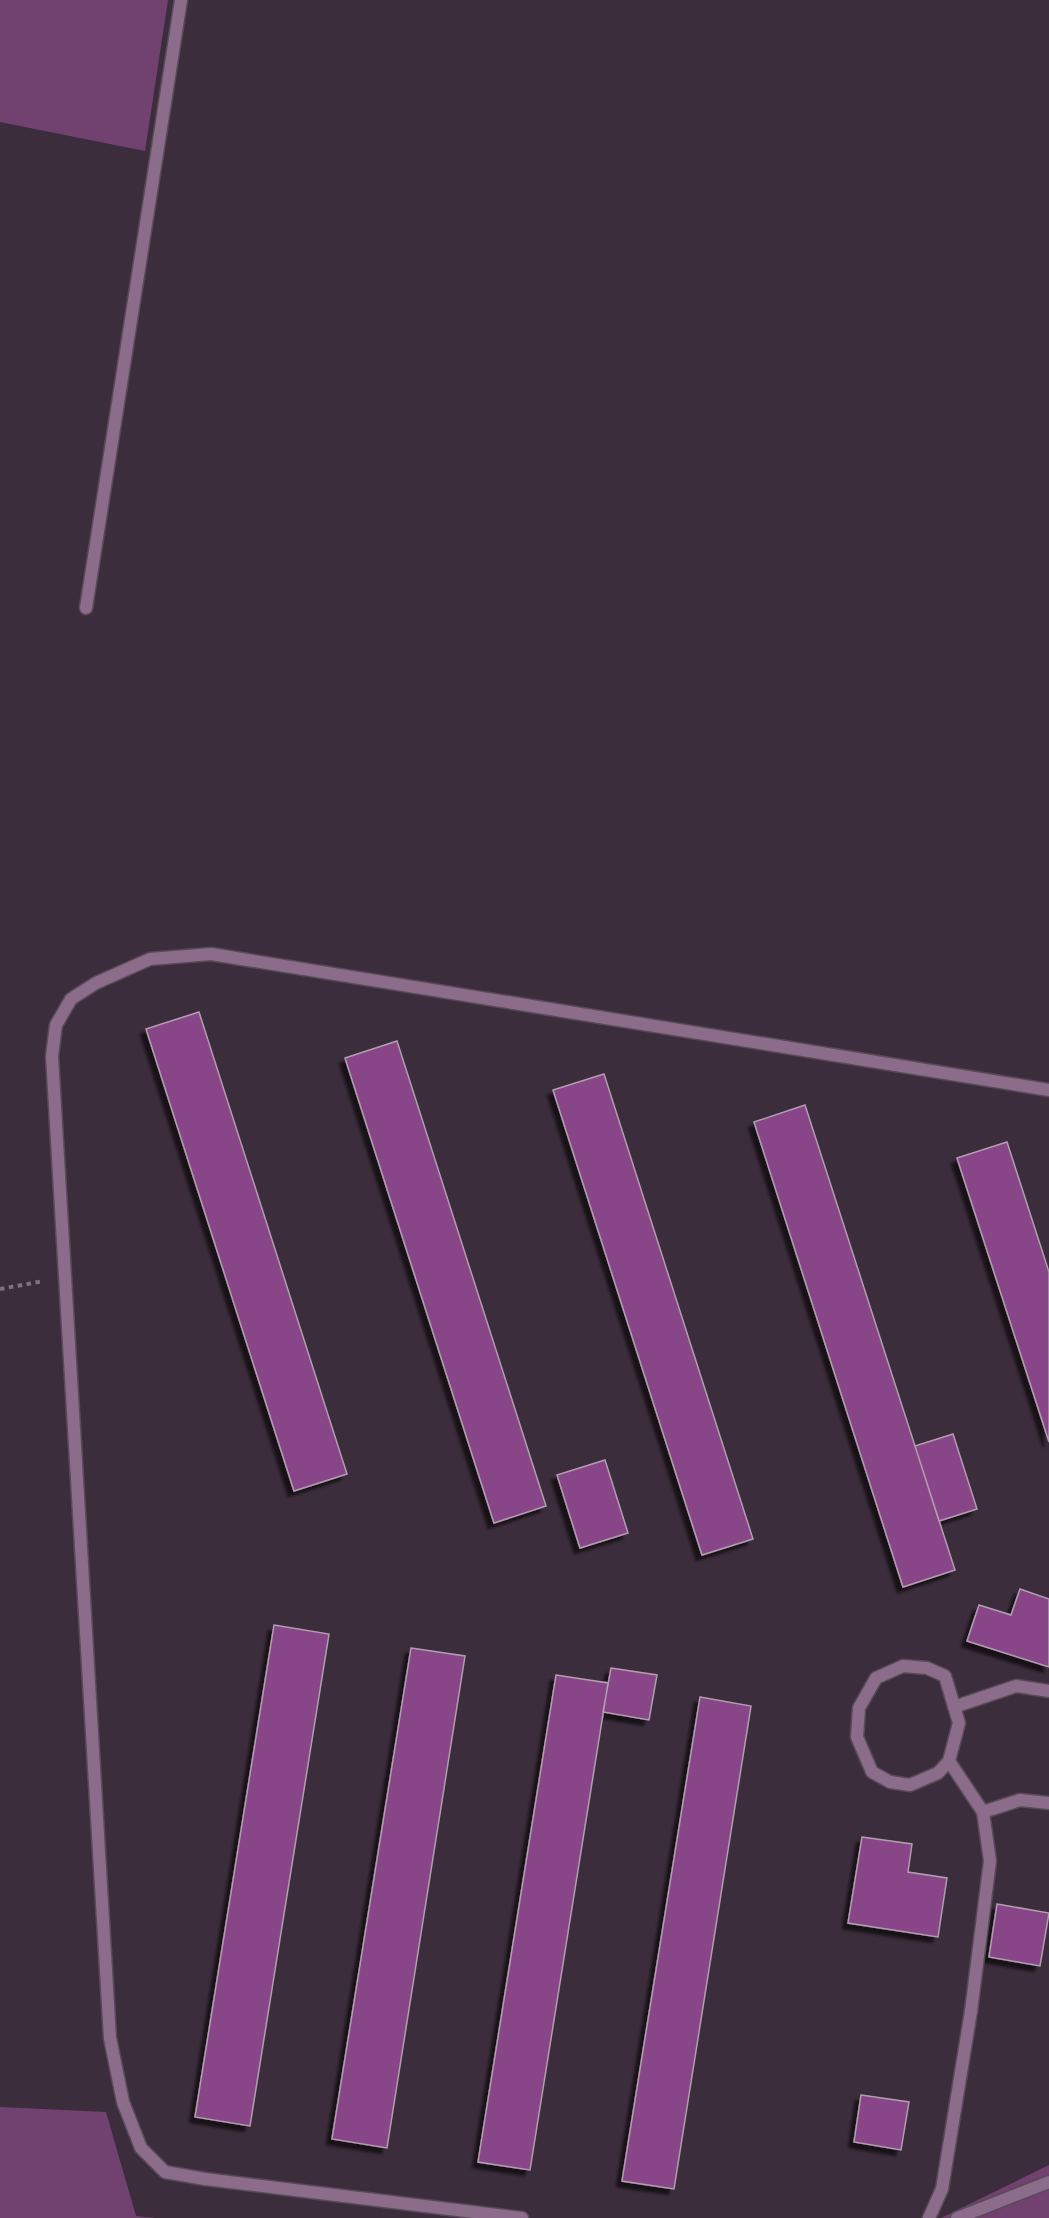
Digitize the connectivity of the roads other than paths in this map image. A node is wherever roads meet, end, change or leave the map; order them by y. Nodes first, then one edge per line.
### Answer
1 (181, 0) edge
2 (86, 608) dead end
3 (1049, 1090) edge
4 (1049, 1691) edge
5 (954, 1707) junction
6 (949, 1761) junction
7 (1049, 1803) edge
8 (983, 1812) junction
9 (1049, 2182) edge
10 (522, 2218) edge
11 (929, 2218) edge
12 (957, 2218) edge

1 - 2 street
3 - 10 street
4 - 5 street
5 - 6 street
5 - 6 street
6 - 8 street
7 - 8 street
8 - 11 street
9 - 12 street

